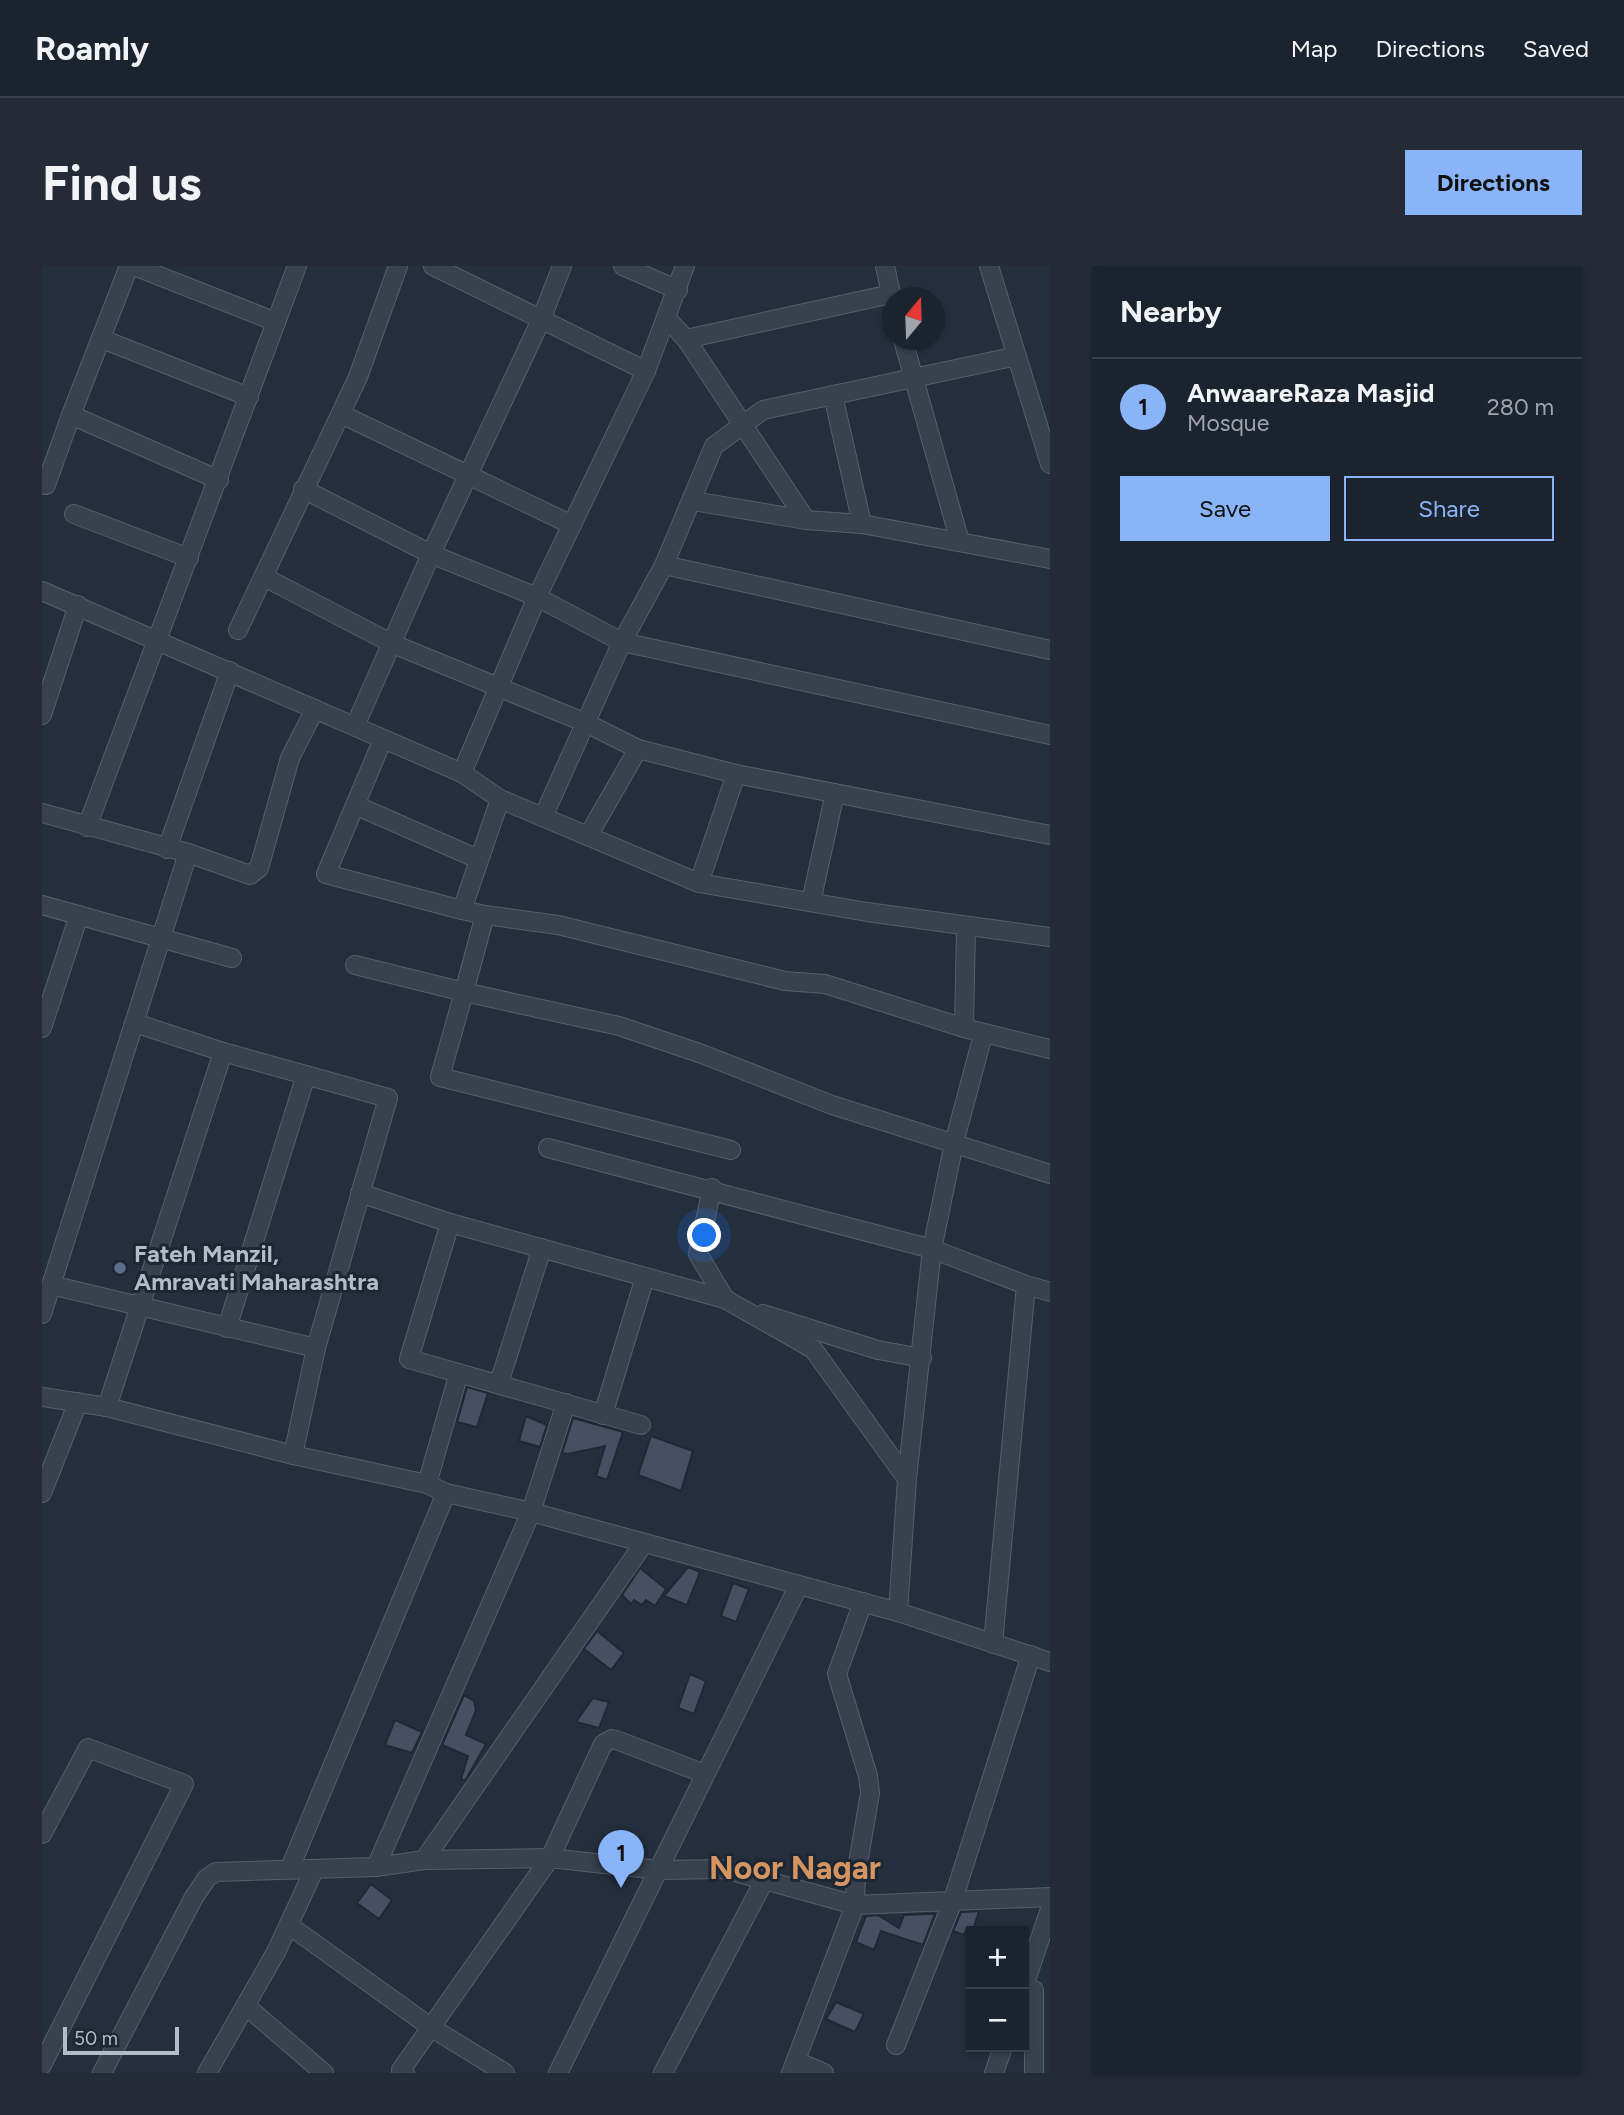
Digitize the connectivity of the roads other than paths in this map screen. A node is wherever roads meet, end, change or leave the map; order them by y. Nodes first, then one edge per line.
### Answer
1 (129, 266) edge
2 (135, 266) edge
3 (297, 266) edge
4 (398, 266) edge
5 (433, 266) edge
6 (562, 266) edge
7 (623, 266) edge
8 (685, 266) edge
9 (884, 266) edge
10 (989, 266) edge
11 (890, 287) edge
12 (678, 290) junction
13 (882, 298) edge
14 (666, 318) junction
15 (541, 320) junction
16 (276, 322) junction
17 (102, 339) junction
18 (686, 339) junction
19 (906, 350) edge
20 (1017, 356) junction
21 (646, 371) junction
22 (913, 380) junction
23 (833, 396) junction
24 (250, 397) junction
25 (341, 414) junction
26 (71, 415) junction
27 (744, 424) junction
28 (1050, 464) edge
29 (471, 475) junction
30 (219, 480) junction
31 (42, 483) edge
32 (303, 489) junction
33 (693, 501) junction
34 (74, 514) dead end
35 (806, 520) junction
36 (862, 524) junction
37 (572, 525) junction
38 (960, 542) junction
39 (431, 554) junction
40 (189, 558) junction
41 (1050, 559) edge
42 (664, 565) junction
43 (264, 577) junction
44 (42, 591) edge
45 (537, 597) junction
46 (78, 605) junction
47 (238, 630) dead end
48 (159, 639) junction
49 (622, 642) junction
50 (393, 644) junction
51 (1050, 650) edge
52 (230, 671) junction
53 (498, 689) junction
54 (315, 709) junction
55 (42, 715) edge
56 (586, 723) junction
57 (355, 726) junction
58 (1050, 735) edge
59 (383, 739) junction
60 (638, 749) junction
61 (462, 774) junction
62 (736, 774) junction
63 (835, 793) junction
64 (500, 799) junction
65 (355, 805) junction
66 (42, 813) edge
67 (543, 817) junction
68 (87, 827) junction
69 (1050, 835) edge
70 (588, 836) junction
71 (167, 849) junction
72 (188, 853) junction
73 (478, 859) junction
74 (699, 883) junction
75 (811, 902) junction
76 (42, 905) edge
77 (462, 909) junction
78 (79, 915) junction
79 (485, 915) junction
80 (966, 926) junction
81 (1050, 937) edge
82 (161, 939) junction
83 (232, 958) dead end
84 (355, 965) dead end
85 (464, 992) junction
86 (135, 1023) junction
87 (42, 1028) edge
88 (964, 1028) junction
89 (983, 1034) junction
90 (1050, 1049) edge
91 (223, 1052) junction
92 (306, 1076) junction
93 (954, 1143) junction
94 (548, 1148) dead end
95 (731, 1150) dead end
96 (1050, 1174) edge
97 (712, 1188) junction
98 (360, 1193) junction
99 (450, 1223) junction
100 (542, 1248) junction
101 (932, 1249) junction
102 (645, 1277) junction
103 (51, 1285) junction
104 (1026, 1285) junction
105 (1050, 1292) edge
106 (725, 1299) junction
107 (138, 1308) junction
108 (746, 1310) junction
109 (42, 1314) edge
110 (226, 1328) junction
111 (316, 1348) junction
112 (922, 1359) junction
113 (459, 1373) junction
114 (499, 1383) junction
115 (42, 1397) edge
116 (78, 1402) junction
117 (566, 1404) junction
118 (107, 1407) junction
119 (603, 1415) junction
120 (641, 1425) dead end
121 (293, 1455) junction
122 (907, 1479) junction
123 (427, 1484) junction
124 (42, 1493) edge
125 (446, 1493) junction
126 (531, 1512) junction
127 (644, 1543) junction
128 (799, 1587) junction
129 (863, 1602) junction
130 (898, 1612) junction
131 (993, 1644) junction
132 (1031, 1655) junction
133 (1050, 1662) edge
134 (705, 1774) junction
135 (42, 1834) edge
136 (550, 1858) junction
137 (424, 1860) junction
138 (376, 1867) junction
139 (290, 1868) junction
140 (314, 1870) junction
141 (659, 1870) junction
142 (764, 1881) junction
143 (1050, 1897) edge
144 (952, 1903) junction
145 (855, 1905) junction
146 (1050, 1909) edge
147 (290, 1926) junction
148 (1033, 1989) edge
149 (246, 2006) junction
150 (432, 2028) junction
151 (897, 2045) dead end
152 (1001, 2052) edge
153 (42, 2065) edge
154 (793, 2067) edge
155 (102, 2073) edge
156 (207, 2073) edge
157 (324, 2073) edge
158 (405, 2073) edge
159 (505, 2073) edge
160 (558, 2073) edge
161 (663, 2073) edge
162 (824, 2073) edge
163 (994, 2073) edge
164 (1034, 2073) edge

1 - 17 street
2 - 16 street
3 - 16 street
4 - 25 street
5 - 15 street
6 - 15 street
7 - 12 street
8 - 12 street
9 - 11 street
10 - 20 street
12 - 14 street
13 - 18 street
14 - 18 street
14 - 21 street
15 - 21 street
15 - 29 street
16 - 24 street
17 - 24 street
17 - 26 street
18 - 27 street
19 - 22 street
20 - 22 street
20 - 28 street
21 - 37 street
22 - 23 street
22 - 38 street
23 - 27 street
23 - 36 street
24 - 30 street
25 - 29 street
25 - 32 street
26 - 30 street
26 - 31 street
27 - 33 street
27 - 35 street
29 - 37 street
29 - 39 street
30 - 40 street
32 - 39 street
32 - 43 street
33 - 35 street
33 - 42 street
34 - 40 street
35 - 36 street
36 - 38 street
37 - 45 street
38 - 41 street
39 - 45 street
39 - 50 street
40 - 48 street
42 - 49 street
42 - 51 street
43 - 47 street
43 - 50 street
44 - 46 street
45 - 49 street
45 - 53 street
46 - 48 street
46 - 55 street
48 - 52 street
48 - 68 street
49 - 56 street
49 - 58 street
50 - 53 street
50 - 57 street
52 - 54 street
52 - 71 street
53 - 56 street
53 - 61 street
54 - 57 street
54 - 72 street
56 - 60 street
56 - 67 street
57 - 59 street
59 - 61 street
59 - 65 street
60 - 62 street
60 - 70 street
61 - 64 street
62 - 63 street
62 - 74 street
63 - 69 street
63 - 75 street
64 - 67 street
64 - 73 street
65 - 73 street
65 - 77 street
66 - 68 street
67 - 70 street
68 - 71 street
70 - 74 street
71 - 72 street
72 - 82 street
73 - 77 street
74 - 75 street
75 - 80 street
76 - 78 street
77 - 79 street
78 - 82 street
78 - 87 street
79 - 85 street
79 - 88 street
80 - 81 street
80 - 88 street
82 - 83 street
82 - 86 street
84 - 85 street
85 - 93 street
85 - 95 street
86 - 91 street
86 - 103 street
88 - 89 street
89 - 90 street
89 - 93 street
91 - 92 street
91 - 107 street
92 - 98 street
92 - 110 street
93 - 96 street
93 - 101 street
94 - 97 street
97 - 101 street
97 - 106 street
98 - 99 street
98 - 111 street
99 - 100 street
99 - 113 street
100 - 102 street
100 - 114 street
101 - 104 street
101 - 112 street
102 - 106 street
102 - 119 street
103 - 107 street
103 - 109 street
104 - 105 street
104 - 131 street
106 - 108 street
107 - 110 street
107 - 118 street
108 - 112 street
108 - 122 street
110 - 111 street
111 - 121 street
112 - 122 street
113 - 114 street
113 - 123 street
114 - 117 street
115 - 116 street
116 - 118 street
116 - 124 street
117 - 119 street
117 - 126 street
118 - 121 street
119 - 120 street
121 - 123 street
122 - 130 street
123 - 125 street
125 - 126 street
125 - 139 street
126 - 127 street
126 - 138 street
127 - 128 street
127 - 137 street
128 - 129 street
128 - 134 street
129 - 130 street
129 - 145 street
130 - 131 street
131 - 132 street
132 - 133 street
132 - 144 street
134 - 136 street
134 - 141 street
135 - 153 street
136 - 137 street
136 - 141 street
136 - 150 street
137 - 138 street
138 - 140 street
139 - 140 street
139 - 155 street
140 - 147 street
141 - 142 street
141 - 160 street
142 - 145 street
142 - 161 street
143 - 144 street
144 - 145 street
144 - 151 street
145 - 154 street
146 - 148 street
147 - 149 street
147 - 150 street
148 - 164 street
149 - 156 street
149 - 157 street
150 - 158 street
150 - 159 street
152 - 163 street
154 - 162 street

